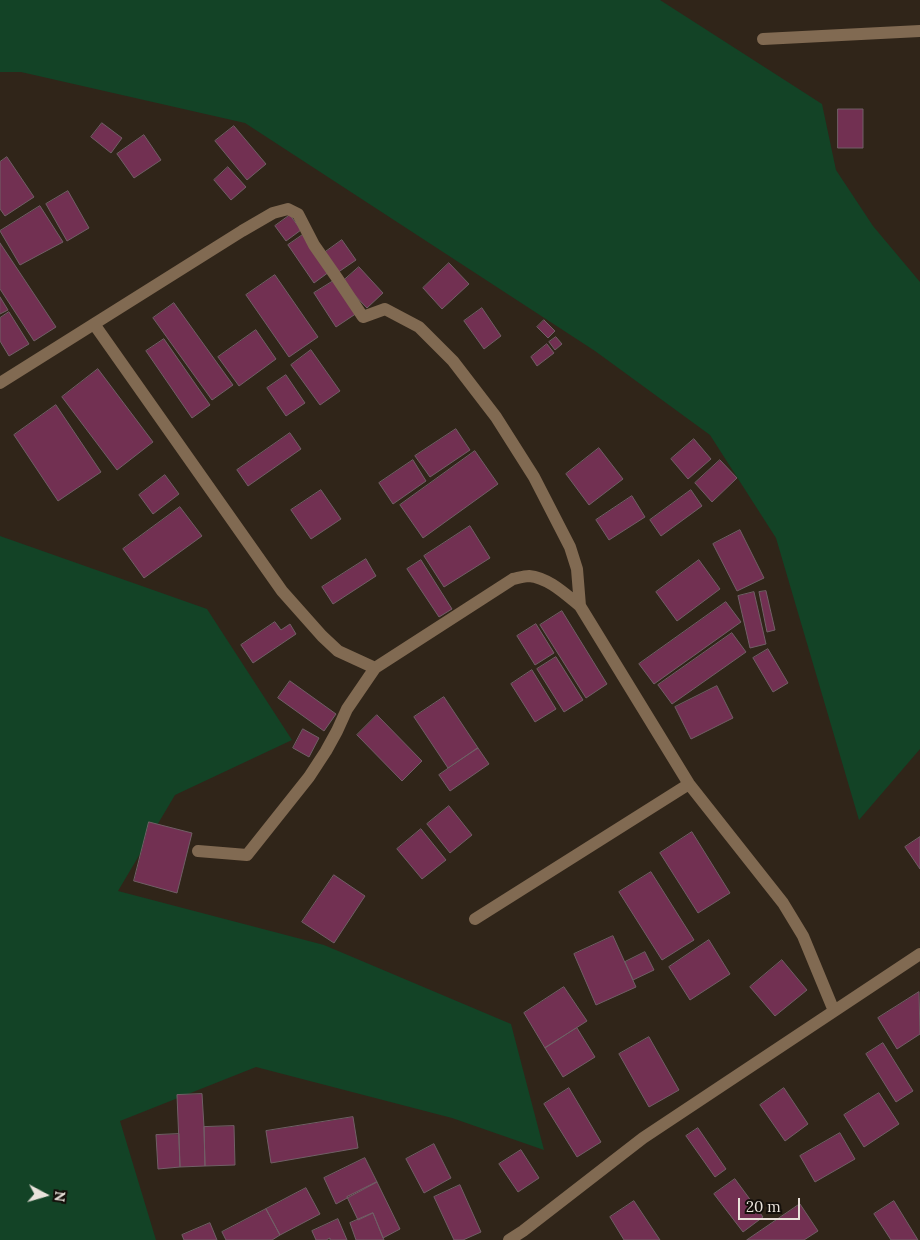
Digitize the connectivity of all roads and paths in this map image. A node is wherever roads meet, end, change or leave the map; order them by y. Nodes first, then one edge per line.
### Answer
1 (920, 31) edge
2 (763, 39) dead end
3 (94, 324) junction
4 (2, 381) edge
5 (580, 606) junction
6 (375, 668) junction
7 (689, 784) junction
8 (198, 851) dead end
9 (475, 919) dead end
10 (920, 954) edge
11 (834, 1011) junction
12 (526, 1236) edge
13 (509, 1240) edge

1 - 2 street
3 - 4 street
3 - 5 street
3 - 6 street
5 - 6 street
5 - 7 street
6 - 8 street
7 - 9 street
7 - 11 street
10 - 11 street
11 - 12 street
12 - 13 street

